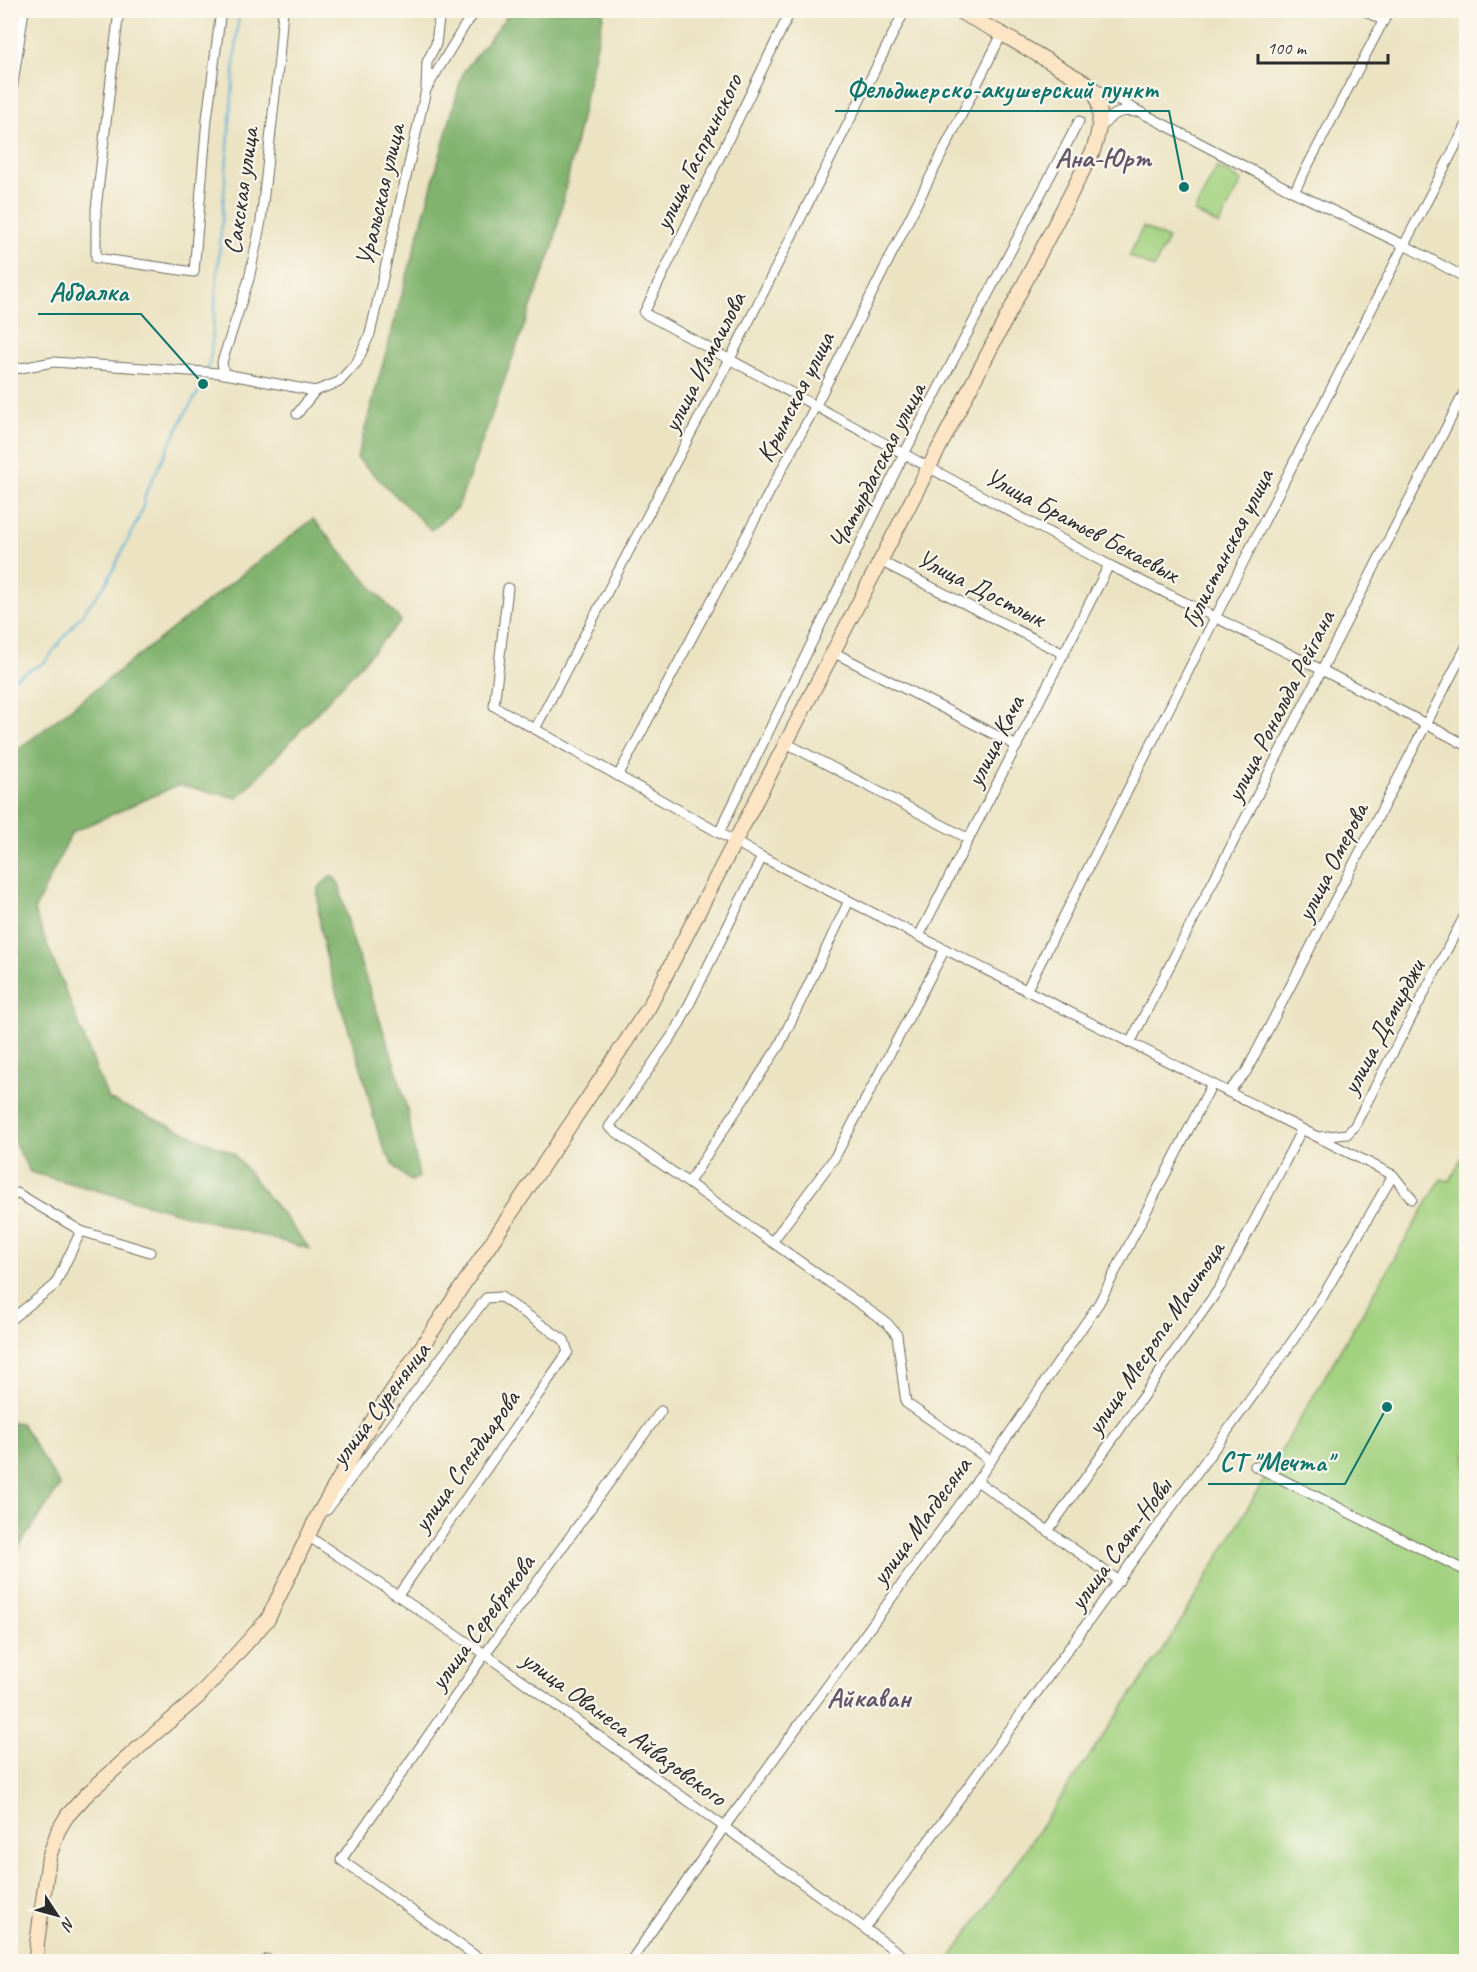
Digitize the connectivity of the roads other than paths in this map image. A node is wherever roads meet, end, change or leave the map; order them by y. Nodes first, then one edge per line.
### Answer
1 (24, 10) edge
2 (119, 10) edge
3 (221, 10) edge
4 (283, 10) edge
5 (440, 10) edge
6 (477, 10) edge
7 (791, 10) edge
8 (905, 10) edge
9 (956, 10) edge
10 (1363, 10) edge
11 (1389, 10) edge
12 (1384, 21) junction
13 (1002, 34) junction
14 (426, 90) junction
15 (1095, 91) junction
16 (10, 103) edge
17 (1146, 114) junction
18 (1079, 121) dead end
19 (1467, 126) edge
20 (1100, 129) junction
21 (1294, 192) junction
22 (1404, 244) junction
23 (1467, 278) edge
24 (644, 313) joint
25 (729, 361) junction
26 (10, 370) edge
27 (222, 373) junction
28 (1467, 389) edge
29 (315, 391) junction
30 (816, 405) junction
31 (297, 414) dead end
32 (904, 454) junction
33 (928, 468) junction
34 (880, 561) junction
35 (1109, 565) junction
36 (508, 588) dead end
37 (1215, 618) junction
38 (1467, 647) edge
39 (833, 652) junction
40 (1064, 654) junction
41 (1322, 670) junction
42 (1427, 725) junction
43 (535, 729) junction
44 (786, 743) junction
45 (1467, 745) edge
46 (1017, 746) junction
47 (618, 776) junction
48 (719, 833) junction
49 (969, 839) junction
50 (735, 842) junction
51 (762, 857) junction
52 (849, 901) junction
53 (1467, 913) edge
54 (920, 936) junction
55 (945, 949) junction
56 (1026, 990) junction
57 (1130, 1043) junction
58 (1212, 1084) junction
59 (1228, 1092) junction
60 (1302, 1129) junction
61 (1319, 1137) junction
62 (1393, 1175) junction
63 (689, 1182) junction
64 (10, 1198) edge
65 (1412, 1198) dead end
66 (81, 1231) junction
67 (772, 1242) junction
68 (150, 1252) dead end
69 (10, 1320) edge
70 (568, 1352) joint
71 (661, 1411) dead end
72 (991, 1461) junction
73 (1256, 1466) dead end
74 (977, 1481) junction
75 (1048, 1531) junction
76 (308, 1536) junction
77 (1467, 1570) edge
78 (1119, 1581) junction
79 (399, 1594) junction
80 (485, 1654) junction
81 (725, 1826) junction
82 (865, 1928) junction
83 (36, 1962) edge
84 (484, 1962) edge
85 (630, 1962) edge
86 (910, 1962) edge

1 - 16 street
2 - 3 street, Сакская улица
4 - 27 street, Сакская улица
5 - 14 street, Уральская улица
6 - 14 street
7 - 24 street, улица Гаспринского
8 - 25 street, улица Измаилова
9 - 13 main road
10 - 12 street
11 - 12 street
12 - 21 street
13 - 15 main road
13 - 30 street, Крымская улица
14 - 29 street, Уральская улица
15 - 17 street
15 - 20 main road
17 - 20 street
17 - 21 street
18 - 32 street, Чатырдагская улица
19 - 22 street, Гулистанская улица
20 - 33 main road
21 - 22 street
22 - 23 street
22 - 37 street, Гулистанская улица
24 - 25 street, Улица Братьев Бекаевых
25 - 30 street, Улица Братьев Бекаевых
25 - 43 street, улица Измаилова
26 - 27 street
27 - 29 street
28 - 41 street, улица Рональда Рейгана
29 - 31 street
30 - 32 street, Улица Братьев Бекаевых
30 - 47 street, Крымская улица
32 - 33 street, Улица Братьев Бекаевых
32 - 48 street, Чатырдагская улица
33 - 34 main road
33 - 35 street, Улица Братьев Бекаевых
34 - 39 main road
34 - 40 street, Улица Достлык
35 - 37 street, Улица Братьев Бекаевых
35 - 40 street, улица Кача
36 - 43 street
37 - 41 street, Улица Братьев Бекаевых
37 - 56 street, Гулистанская улица
38 - 42 street, улица Омерова
39 - 44 main road
39 - 46 street
40 - 46 street, улица Кача
41 - 42 street, Улица Братьев Бекаевых
41 - 57 street, улица Рональда Рейгана
42 - 45 street, Улица Братьев Бекаевых
42 - 59 street, улица Омерова
43 - 47 street
44 - 49 street
44 - 50 main road
46 - 49 street, улица Кача
47 - 48 street
48 - 50 street
49 - 54 street, улица Кача
50 - 51 street
50 - 76 main road
51 - 52 street
51 - 63 street
52 - 54 street
52 - 63 street
53 - 61 street, улица Демирджи
54 - 55 street
55 - 56 street
55 - 67 street
56 - 57 street
57 - 58 street
58 - 59 street
58 - 72 street, улица Магдесяна
59 - 60 street
60 - 61 street
60 - 75 street, улица Месропа Маштоца
61 - 62 street
62 - 65 street
62 - 78 street, улица Саят-Новы
63 - 67 street
64 - 66 street
66 - 68 street
66 - 69 street
67 - 72 street
70 - 76 street, улица Суренянца
70 - 79 street, улица Спендиарова
71 - 80 street, улица Серебрякова
72 - 74 street, улица Магдесяна
73 - 77 street
74 - 75 street
74 - 81 street, улица Магдесяна
75 - 78 street
76 - 79 street, улица Ованеса Айвазовского
76 - 83 main road
78 - 82 street, улица Саят-Новы
79 - 80 street, улица Ованеса Айвазовского
80 - 81 street, улица Ованеса Айвазовского
80 - 84 street, улица Серебрякова
81 - 82 street, улица Ованеса Айвазовского
81 - 85 street, улица Магдесяна
82 - 86 street, улица Ованеса Айвазовского

